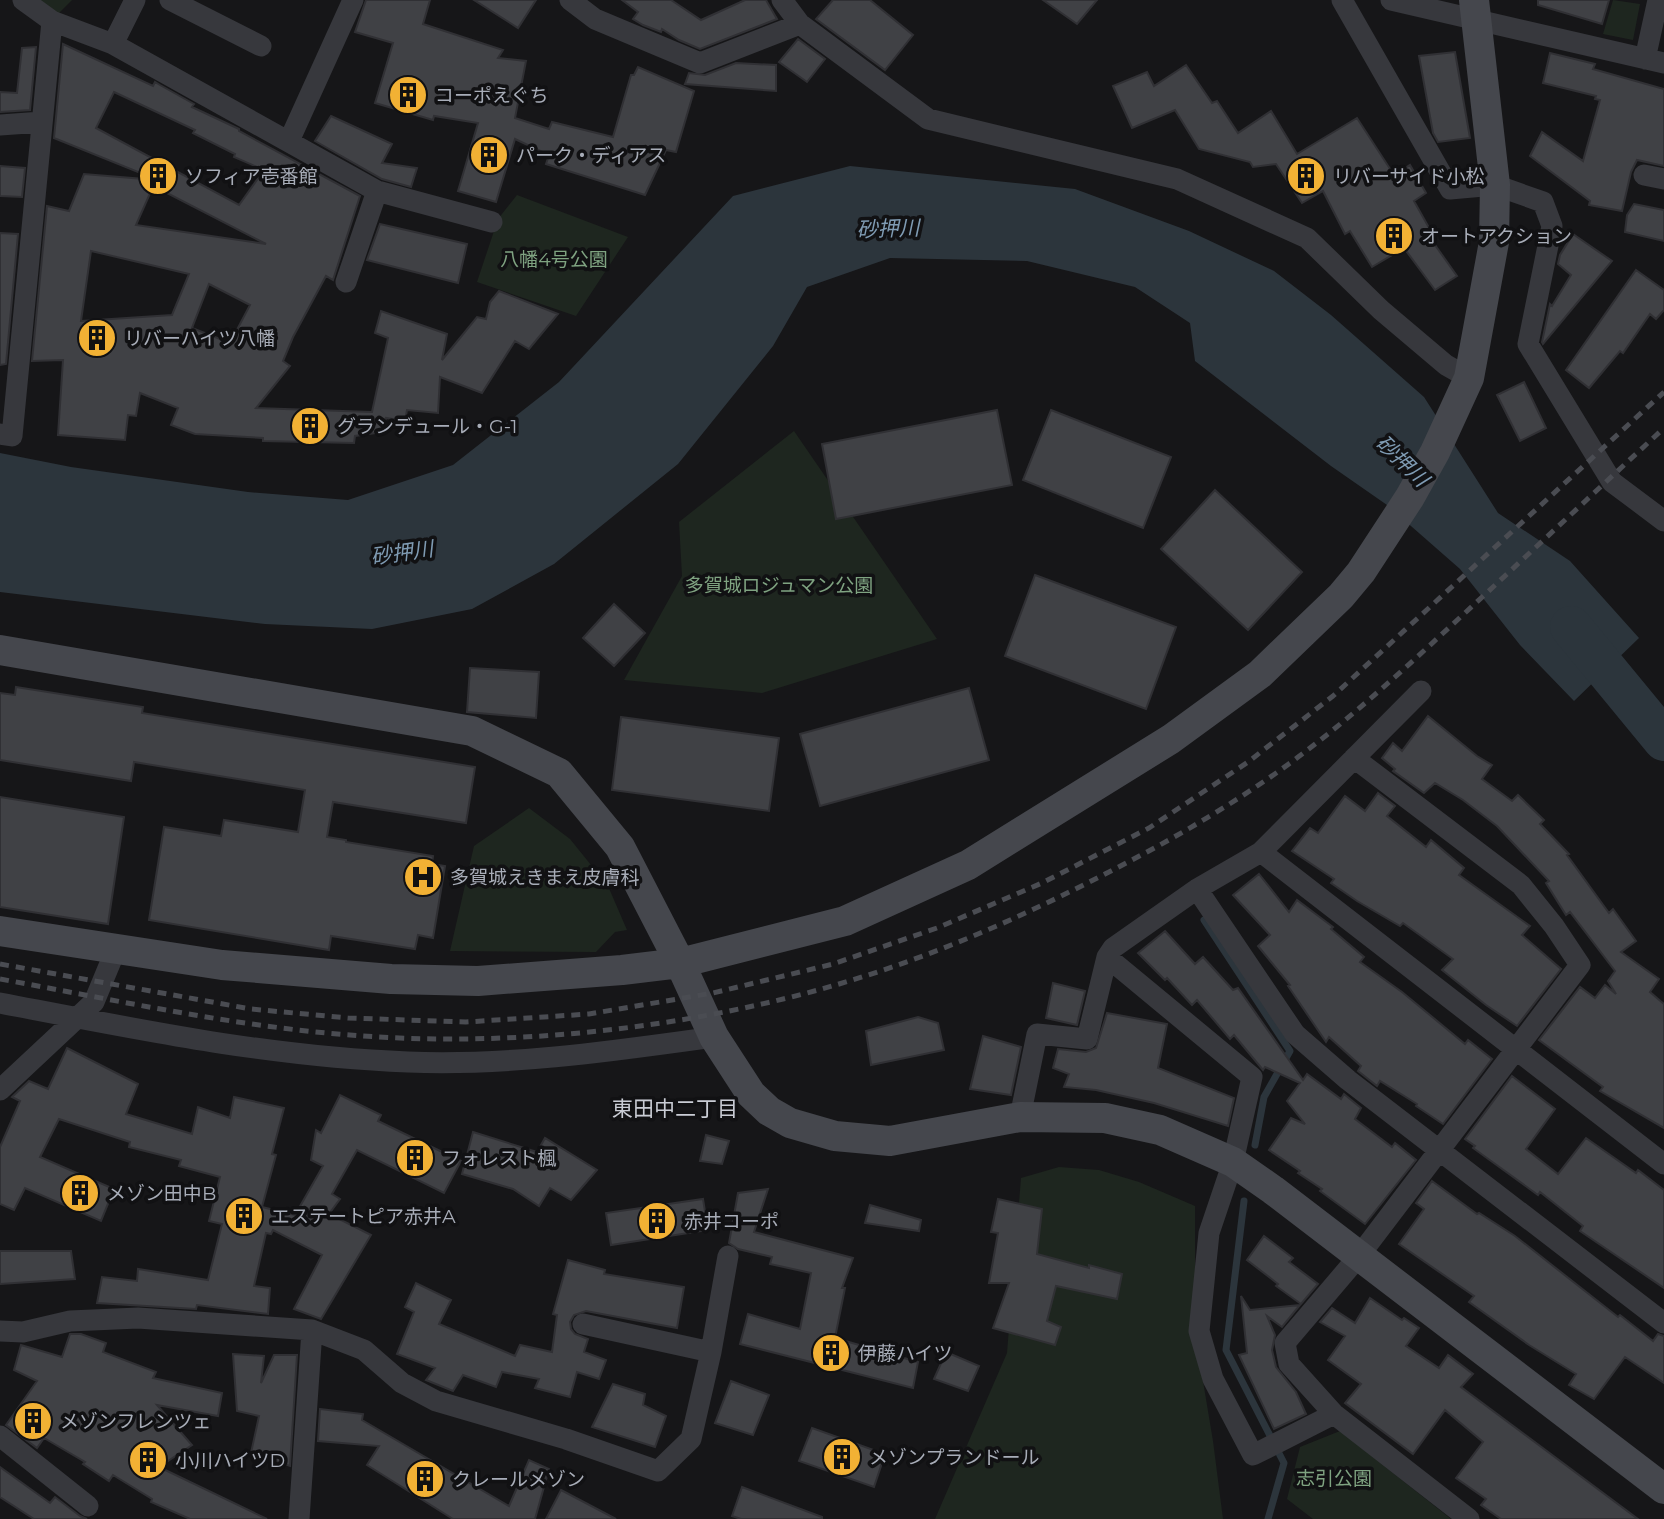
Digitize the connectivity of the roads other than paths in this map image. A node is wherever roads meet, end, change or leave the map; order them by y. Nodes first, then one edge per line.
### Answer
1 (23, 0) edge
2 (135, 0) edge
3 (170, 0) edge
4 (352, 0) edge
5 (570, 0) edge
6 (782, 0) edge
7 (1342, 0) edge
8 (1391, 0) edge
9 (1658, 0) edge
10 (1476, 10) edge
11 (52, 21) junction
12 (800, 24) junction
13 (113, 44) junction
14 (261, 46) dead end
15 (1655, 61) edge
16 (42, 122) junction
17 (0, 125) edge
18 (289, 141) junction
19 (1495, 186) junction
20 (377, 191) junction
21 (492, 222) dead end
22 (346, 282) dead end
23 (1469, 379) junction
24 (0, 434) edge
25 (1664, 521) edge
26 (0, 650) edge
27 (1421, 691) dead end
28 (1354, 758) junction
29 (1261, 852) junction
30 (1198, 889) junction
31 (0, 931) edge
32 (116, 949) junction
33 (1107, 957) junction
34 (680, 963) junction
35 (0, 1003) edge
36 (76, 1017) junction
37 (714, 1037) junction
38 (1516, 1051) junction
39 (0, 1090) edge
40 (1020, 1117) junction
41 (1441, 1150) junction
42 (1233, 1162) junction
43 (1664, 1164) edge
44 (728, 1256) dead end
45 (1359, 1256) junction
46 (1664, 1323) edge
47 (583, 1324) dead end
48 (312, 1330) junction
49 (0, 1331) edge
50 (711, 1352) junction
51 (1334, 1413) junction
52 (0, 1436) edge
53 (1664, 1489) edge
54 (88, 1506) dead end
55 (299, 1519) edge
56 (1469, 1519) edge

1 - 11 street
2 - 13 street
3 - 14 street
4 - 18 street
5 - 12 street
6 - 12 street
7 - 19 street
8 - 10 street
9 - 15 street
10 - 15 street
10 - 19 street
11 - 13 street
11 - 16 street
12 - 23 street
13 - 18 street
16 - 17 street
16 - 24 street
18 - 20 street
19 - 23 street
19 - 25 street
20 - 21 street
20 - 22 street
23 - 34 street
26 - 34 street
27 - 28 street
28 - 29 street
28 - 38 street
29 - 30 street
29 - 38 street
30 - 33 street
30 - 41 street
31 - 32 street
32 - 34 street
32 - 36 street
33 - 40 street
33 - 42 street
34 - 37 street
35 - 36 street
36 - 37 street
36 - 39 street
37 - 40 street
38 - 41 street
38 - 43 street
40 - 42 street
41 - 45 street
41 - 46 street
42 - 45 street
42 - 51 street
44 - 50 street
45 - 51 street
45 - 53 street
47 - 50 street
48 - 49 street
48 - 50 street
48 - 55 street
51 - 56 street
52 - 54 street

